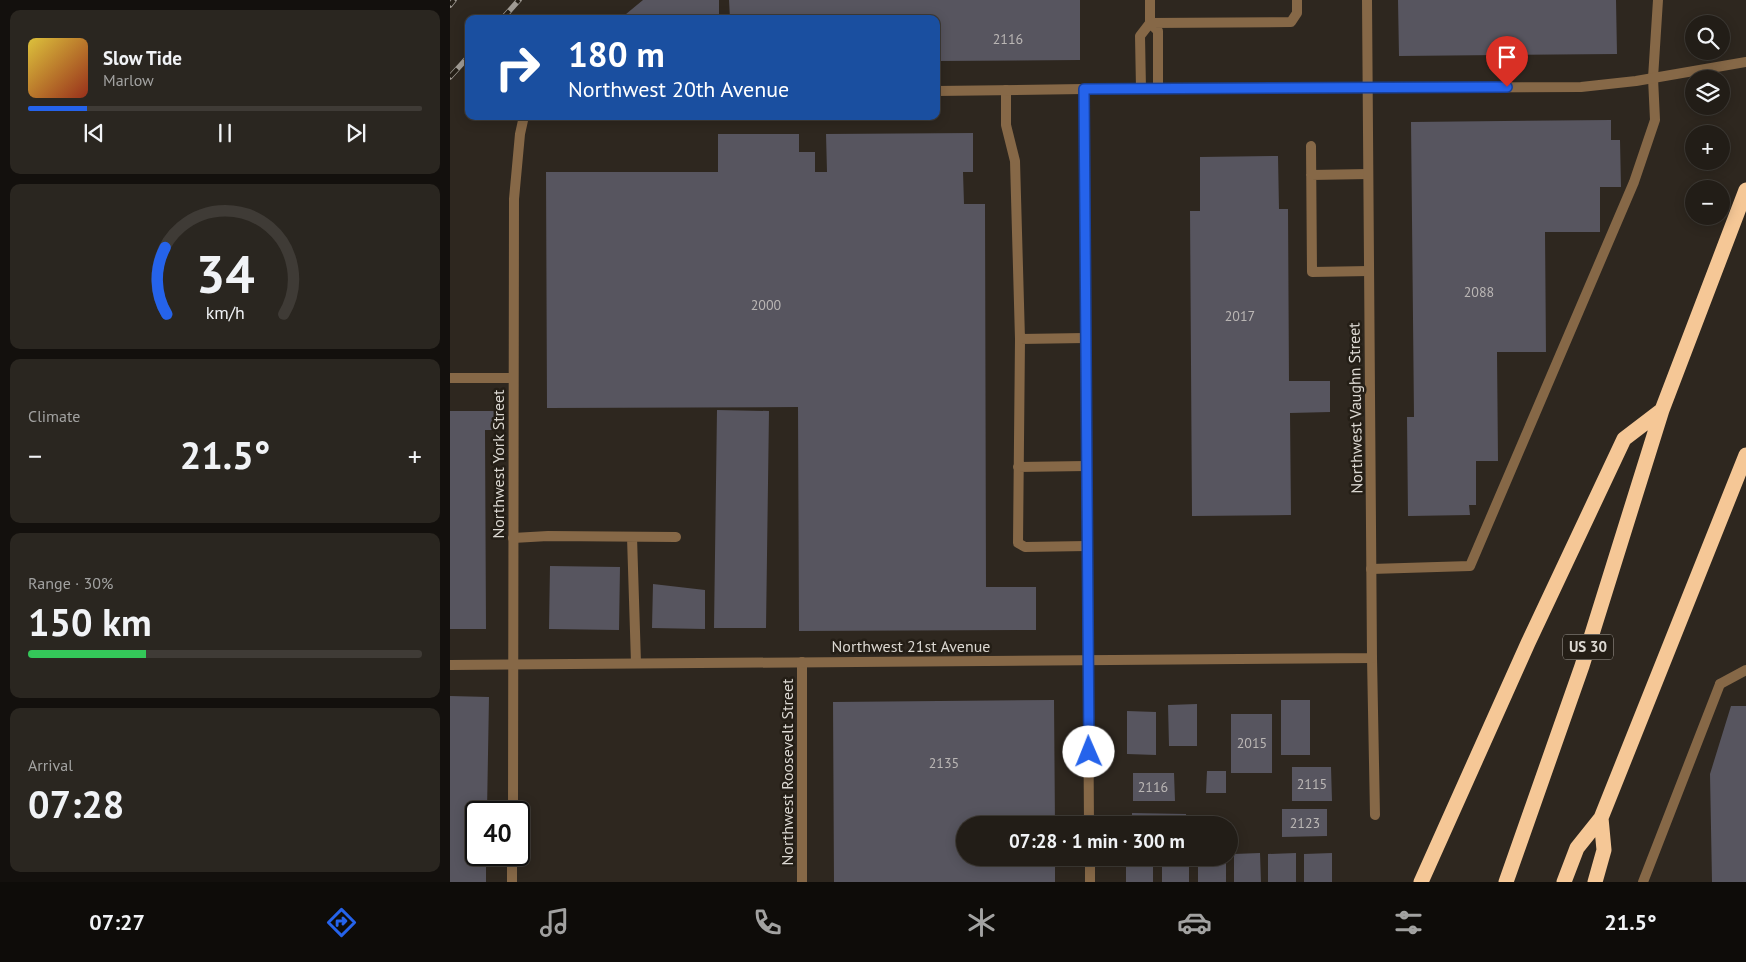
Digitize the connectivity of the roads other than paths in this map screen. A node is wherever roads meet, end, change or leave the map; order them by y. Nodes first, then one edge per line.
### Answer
1 (1150, 0) edge
2 (1297, 0) edge
3 (1367, 0) edge
4 (1658, 0) edge
5 (1150, 23) junction
6 (1746, 62) edge
7 (1653, 78) junction
8 (1368, 87) junction
9 (1084, 89) junction
10 (1141, 89) junction
11 (1158, 89) junction
12 (1006, 90) junction
13 (940, 91) edge
14 (523, 120) edge
15 (1311, 146) dead end
16 (1368, 174) junction
17 (1311, 175) junction
18 (1745, 192) edge
19 (1369, 271) junction
20 (1020, 338) junction
21 (1086, 338) junction
22 (450, 378) edge
23 (513, 378) junction
24 (1662, 410) junction
25 (1746, 455) edge
26 (1086, 466) junction
27 (1018, 467) junction
28 (632, 536) junction
29 (676, 537) dead end
30 (513, 538) junction
31 (1087, 546) junction
32 (1371, 569) junction
33 (1372, 658) junction
34 (1088, 660) junction
35 (802, 662) junction
36 (636, 663) junction
37 (513, 664) junction
38 (450, 665) edge
39 (1746, 670) edge
40 (513, 801) edge
41 (1375, 815) dead end
42 (1089, 816) edge
43 (1601, 818) junction
44 (512, 866) edge
45 (1090, 866) edge
46 (512, 882) edge
47 (802, 882) edge
48 (1090, 882) edge
49 (1421, 882) edge
50 (1506, 882) edge
51 (1564, 882) edge
52 (1595, 882) edge
53 (1643, 882) edge

1 - 5 street
2 - 5 street
3 - 8 street, Northwest Vaughn Street
4 - 7 street
5 - 10 street
5 - 11 street
6 - 7 street
7 - 8 street
7 - 32 street
8 - 11 street
8 - 16 street, Northwest Vaughn Street
9 - 10 street
9 - 12 street
9 - 21 street
10 - 11 street
12 - 13 street
12 - 20 street
14 - 23 street, Northwest York Street
15 - 17 street
16 - 17 street
16 - 19 street, Northwest Vaughn Street
17 - 19 street
18 - 24 highway, US 30
19 - 32 street, Northwest Vaughn Street
20 - 21 street
20 - 27 street
21 - 26 street
22 - 23 street
23 - 30 street, Northwest York Street
24 - 49 highway
24 - 50 highway, US 30
25 - 43 highway
26 - 27 street
26 - 31 street
27 - 31 street
28 - 29 street
28 - 30 street
28 - 36 street
30 - 37 street, Northwest York Street
31 - 34 street
32 - 33 street, Northwest Vaughn Street
33 - 34 street, Northwest 21st Avenue
33 - 41 street, Northwest Vaughn Street
34 - 35 street, Northwest 21st Avenue
34 - 42 street
35 - 36 street, Northwest 21st Avenue
35 - 47 street, Northwest Roosevelt Street
36 - 37 street, Northwest 21st Avenue
37 - 38 street, Northwest 21st Avenue
37 - 40 street, Northwest York Street
39 - 53 street
43 - 51 highway
43 - 52 highway
44 - 46 street
45 - 48 street

